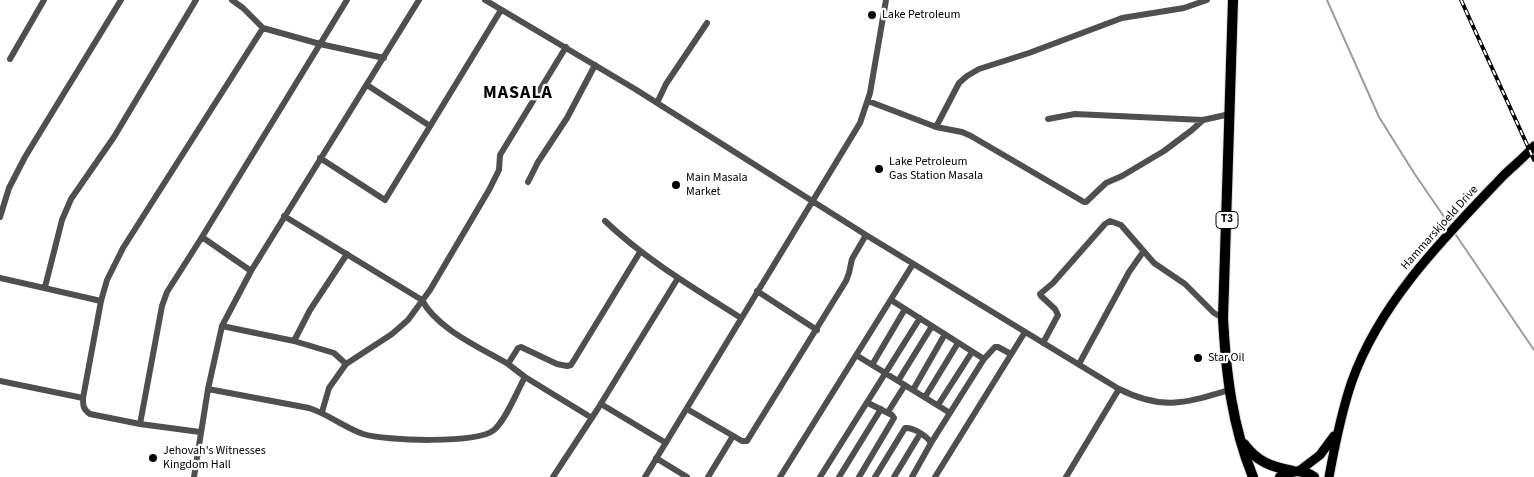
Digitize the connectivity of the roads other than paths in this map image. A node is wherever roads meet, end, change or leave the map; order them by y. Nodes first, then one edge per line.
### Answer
1 (44, 0) edge
2 (121, 0) edge
3 (196, 0) edge
4 (232, 0) edge
5 (347, 0) edge
6 (419, 0) edge
7 (484, 0) edge
8 (886, 0) edge
9 (1207, 0) edge
10 (1233, 0) edge
11 (501, 10) junction
12 (707, 23) dead end
13 (263, 28) junction
14 (320, 44) junction
15 (566, 47) junction
16 (384, 58) junction
17 (10, 59) dead end
18 (595, 65) junction
19 (367, 85) junction
20 (868, 101) junction
21 (657, 103) junction
22 (1230, 114) junction
23 (1048, 119) dead end
24 (1203, 120) junction
25 (430, 126) junction
26 (936, 126) junction
27 (1534, 146) edge
28 (320, 158) junction
29 (528, 182) dead end
30 (813, 201) junction
31 (284, 216) junction
32 (0, 217) edge
33 (605, 221) dead end
34 (866, 235) junction
35 (202, 238) junction
36 (640, 252) junction
37 (1143, 252) junction
38 (347, 254) junction
39 (914, 264) junction
40 (251, 271) junction
41 (0, 278) edge
42 (678, 278) junction
43 (45, 287) junction
44 (757, 291) junction
45 (422, 300) junction
46 (891, 300) junction
47 (101, 301) junction
48 (905, 309) junction
49 (741, 318) junction
50 (920, 318) junction
51 (1223, 318) junction
52 (222, 326) junction
53 (932, 326) junction
54 (817, 330) junction
55 (1025, 332) junction
56 (945, 334) junction
57 (294, 341) junction
58 (958, 343) junction
59 (1043, 343) junction
60 (972, 352) junction
61 (1011, 354) junction
62 (856, 355) junction
63 (984, 359) junction
64 (346, 364) junction
65 (508, 364) junction
66 (1079, 364) junction
67 (872, 365) junction
68 (886, 373) junction
69 (525, 377) junction
70 (0, 381) edge
71 (898, 381) junction
72 (905, 384) junction
73 (208, 389) junction
74 (1119, 389) junction
75 (913, 390) junction
76 (1229, 390) junction
77 (926, 397) junction
78 (83, 398) junction
79 (868, 403) junction
80 (601, 404) junction
81 (938, 405) junction
82 (687, 409) junction
83 (884, 410) junction
84 (322, 412) junction
85 (950, 413) junction
86 (592, 418) junction
87 (140, 424) junction
88 (1338, 424) junction
89 (200, 432) junction
90 (920, 434) junction
91 (732, 436) junction
92 (1240, 439) junction
93 (666, 443) junction
94 (931, 443) junction
95 (656, 458) junction
96 (1296, 471) junction
97 (194, 477) edge
98 (553, 477) edge
99 (645, 477) edge
100 (687, 477) edge
101 (708, 477) edge
102 (780, 477) edge
103 (820, 477) edge
104 (839, 477) edge
105 (859, 477) edge
106 (874, 477) edge
107 (894, 477) edge
108 (912, 477) edge
109 (935, 477) edge
110 (1066, 477) edge
111 (1253, 477) edge
112 (1280, 477) edge
113 (1314, 477) edge
114 (1330, 477) edge

1 - 17 street
2 - 32 street
3 - 43 street
4 - 13 street
5 - 14 street
6 - 16 street
7 - 11 street
8 - 20 street
9 - 26 street
10 - 22 highway, T3
11 - 15 street
11 - 25 street
12 - 21 street
13 - 14 street
13 - 47 street
14 - 16 street
14 - 35 street
15 - 18 street
15 - 45 street
16 - 19 street
18 - 21 street
18 - 29 street
19 - 25 street
19 - 28 street
20 - 26 street
20 - 30 street
21 - 30 street
22 - 24 street
22 - 51 highway, T3
23 - 24 street
24 - 26 street
25 - 28 street
27 - 88 main road, Hammarskjoeld Drive
28 - 31 street
30 - 34 street
30 - 44 street
31 - 38 street
31 - 40 street
33 - 36 street
34 - 39 street
34 - 54 street
35 - 40 street
35 - 87 street
36 - 42 street
36 - 65 street
37 - 51 street
37 - 59 street
37 - 66 street
38 - 45 street
38 - 57 street
39 - 46 street
39 - 55 street
40 - 52 street
41 - 43 street
42 - 49 street
42 - 80 street
43 - 47 street
44 - 49 street
44 - 54 street
45 - 64 street
45 - 65 street
46 - 48 street
46 - 62 street
47 - 78 street
48 - 50 street
48 - 67 street
49 - 82 street
50 - 53 street
50 - 68 street
51 - 76 highway, T3
52 - 57 street
52 - 73 street
53 - 56 street
53 - 71 street
54 - 91 street
55 - 59 street
55 - 61 street
56 - 58 street
56 - 75 street
57 - 64 street
58 - 60 street
58 - 77 street
59 - 66 street
60 - 63 street
60 - 81 street
61 - 63 street
61 - 109 street
62 - 67 street
62 - 102 street
63 - 85 street
64 - 84 street
65 - 69 street
66 - 74 street
67 - 68 street
68 - 71 street
68 - 79 street
69 - 84 street
69 - 86 street
70 - 78 street
71 - 72 street
72 - 75 street
72 - 83 street
73 - 84 street
73 - 89 street
74 - 76 street
74 - 110 street
75 - 77 street
76 - 92 highway, T3
77 - 81 street
78 - 87 street
79 - 83 street
79 - 103 street
80 - 86 street
80 - 93 street
81 - 85 street
82 - 91 street
82 - 93 street
83 - 104 street
83 - 105 street
85 - 94 street
86 - 98 street
87 - 89 street
88 - 96 main road
88 - 114 main road, Hammarskjoeld Drive
89 - 97 street
90 - 94 street
90 - 106 street
90 - 107 street
91 - 101 street
92 - 96 highway, T3
92 - 111 highway, T3
93 - 95 street
94 - 108 street
95 - 99 street
95 - 100 street
96 - 112 highway
96 - 113 highway, T3

